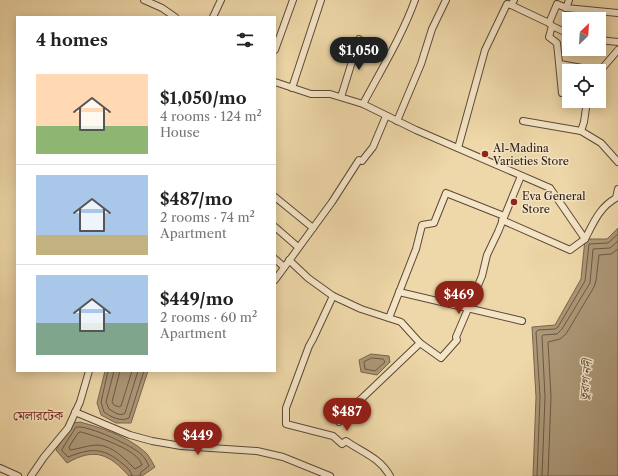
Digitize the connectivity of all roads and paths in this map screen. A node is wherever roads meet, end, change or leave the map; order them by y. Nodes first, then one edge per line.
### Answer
1 (144, 0) edge
2 (221, 0) edge
3 (293, 0) edge
4 (321, 0) edge
5 (415, 0) edge
6 (446, 0) edge
7 (569, 0) edge
8 (512, 2) edge
9 (566, 8) junction
10 (618, 13) edge
11 (174, 16) edge
12 (214, 16) edge
13 (551, 25) junction
14 (562, 30) edge
15 (359, 39) dead end
16 (606, 41) edge
17 (618, 42) edge
18 (276, 47) edge
19 (618, 50) edge
20 (560, 64) joint
21 (605, 64) edge
22 (276, 82) edge
23 (292, 88) junction
24 (562, 93) dead end
25 (341, 97) junction
26 (363, 104) junction
27 (586, 108) edge
28 (386, 116) junction
29 (397, 121) junction
30 (523, 122) dead end
31 (581, 131) junction
32 (458, 148) junction
33 (618, 162) edge
34 (521, 176) junction
35 (618, 189) edge
36 (276, 199) edge
37 (503, 218) junction
38 (276, 228) edge
39 (313, 228) junction
40 (585, 239) junction
41 (298, 247) junction
42 (276, 260) edge
43 (289, 260) junction
44 (284, 267) junction
45 (276, 279) edge
46 (399, 292) junction
47 (333, 296) junction
48 (468, 308) junction
49 (389, 318) junction
50 (522, 321) dead end
51 (420, 343) junction
52 (89, 372) edge
53 (75, 412) junction
54 (339, 422) dead end
55 (0, 468) edge
56 (18, 476) edge
57 (31, 476) edge
58 (330, 476) edge
59 (390, 476) edge

1 - 11 street
2 - 12 street
3 - 18 street
4 - 23 street
5 - 26 street
6 - 29 street
7 - 9 street
8 - 13 street
8 - 32 street
9 - 10 street
9 - 13 street
13 - 14 street
13 - 20 street
15 - 25 street
16 - 17 street
19 - 21 street
20 - 24 street
22 - 23 street
23 - 25 street
25 - 26 street
26 - 28 street
27 - 31 street
28 - 29 street
28 - 39 street
29 - 32 street
30 - 31 street
31 - 33 street
32 - 34 street
34 - 37 street
34 - 40 street
35 - 40 street
36 - 39 street
37 - 40 street
37 - 46 street
37 - 48 street
38 - 41 street
39 - 41 street
41 - 43 street
42 - 44 street
43 - 44 street
43 - 47 street
44 - 45 street
46 - 48 street
46 - 49 street
47 - 49 street
47 - 59 street
48 - 50 street
48 - 51 street
49 - 51 street
51 - 54 street
52 - 53 street
53 - 57 street
53 - 58 street
55 - 56 street

